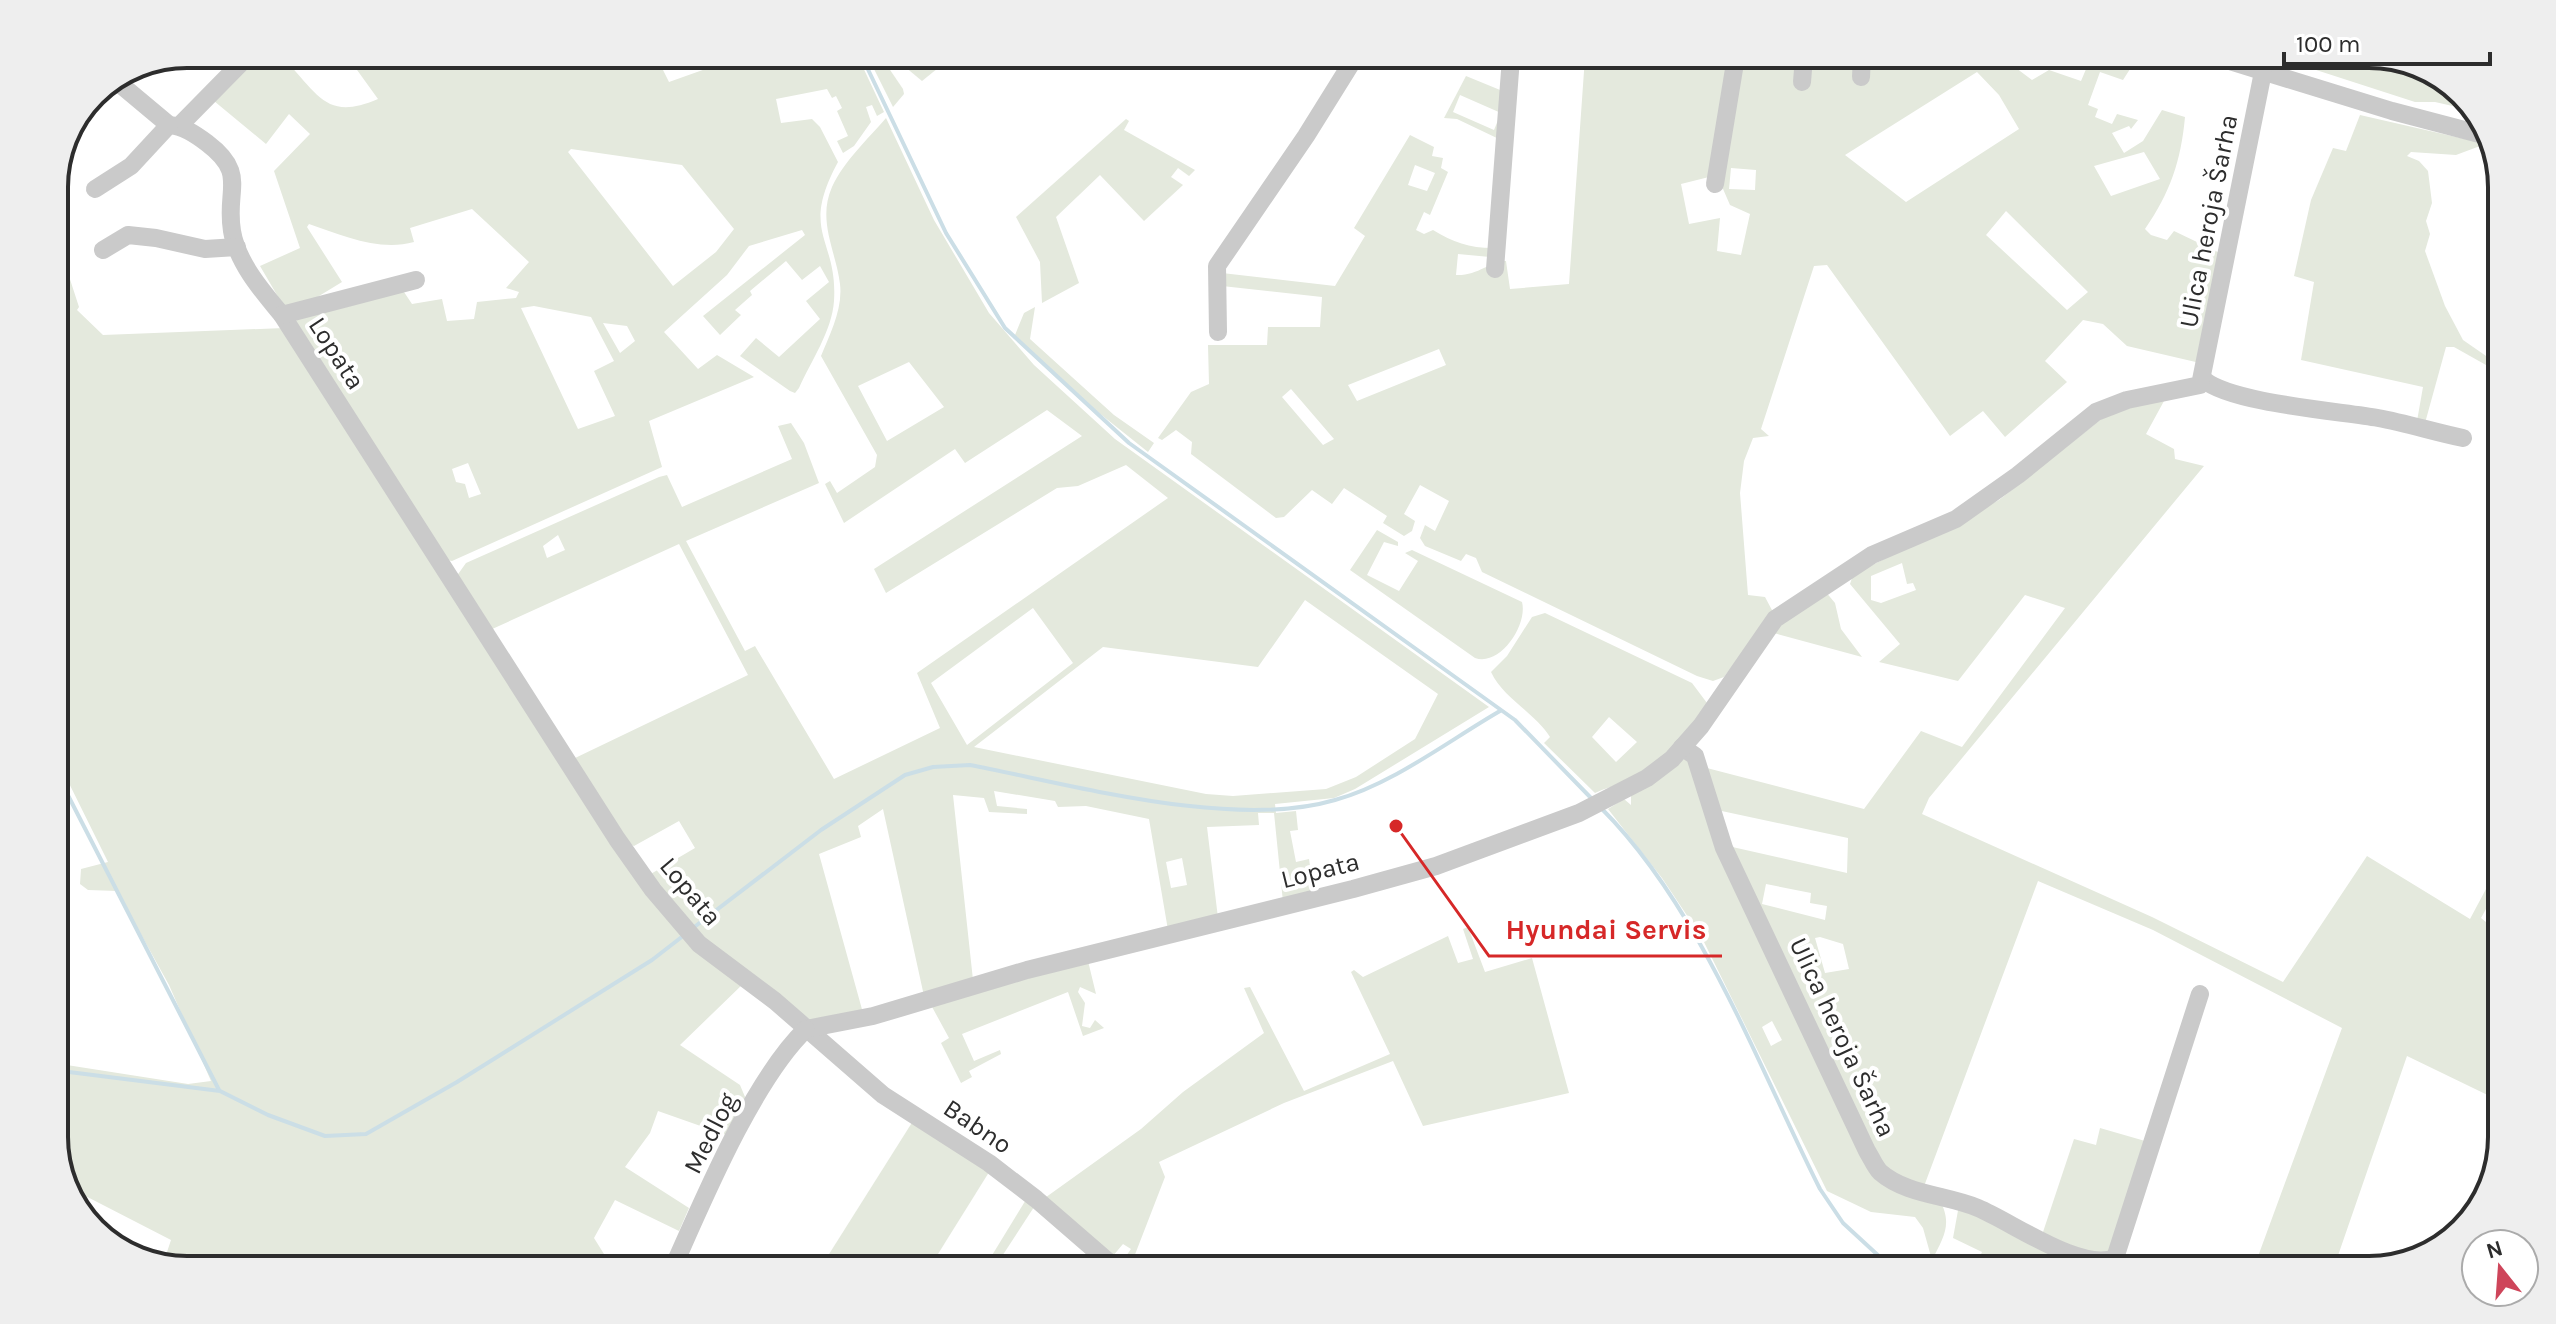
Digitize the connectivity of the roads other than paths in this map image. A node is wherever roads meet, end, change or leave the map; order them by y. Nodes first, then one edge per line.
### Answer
1 (236, 68) edge
2 (1348, 68) edge
3 (1510, 68) edge
4 (1734, 68) edge
5 (1803, 68) edge
6 (1861, 68) edge
7 (2251, 68) edge
8 (2263, 72) junction
9 (1861, 77) dead end
10 (1802, 82) dead end
11 (124, 87) edge
12 (174, 126) junction
13 (2475, 133) edge
14 (1715, 184) dead end
15 (95, 189) dead end
16 (237, 247) junction
17 (103, 250) dead end
18 (1495, 269) dead end
19 (416, 280) dead end
20 (282, 315) junction
21 (1218, 332) dead end
22 (2204, 380) junction
23 (2463, 438) dead end
24 (1682, 747) junction
25 (2200, 994) dead end
26 (806, 1029) junction
27 (678, 1256) edge
28 (1102, 1256) edge
29 (2081, 1256) edge
30 (2116, 1256) edge

1 - 12 street
2 - 21 street
3 - 18 street
4 - 14 street
5 - 10 street
6 - 9 street
7 - 8 street
8 - 13 street
8 - 22 street, Ulica heroja Šarha
11 - 12 street, Lopata
12 - 15 street
12 - 16 street, Lopata
16 - 17 street
16 - 20 street, Lopata
19 - 20 street
20 - 26 street, Lopata
22 - 23 street
22 - 24 street
24 - 26 street, Lopata
24 - 29 street, Ulica heroja Šarha
25 - 30 street, Ulica heroja Šarha
26 - 27 street, Medlog
26 - 28 street, Babno

